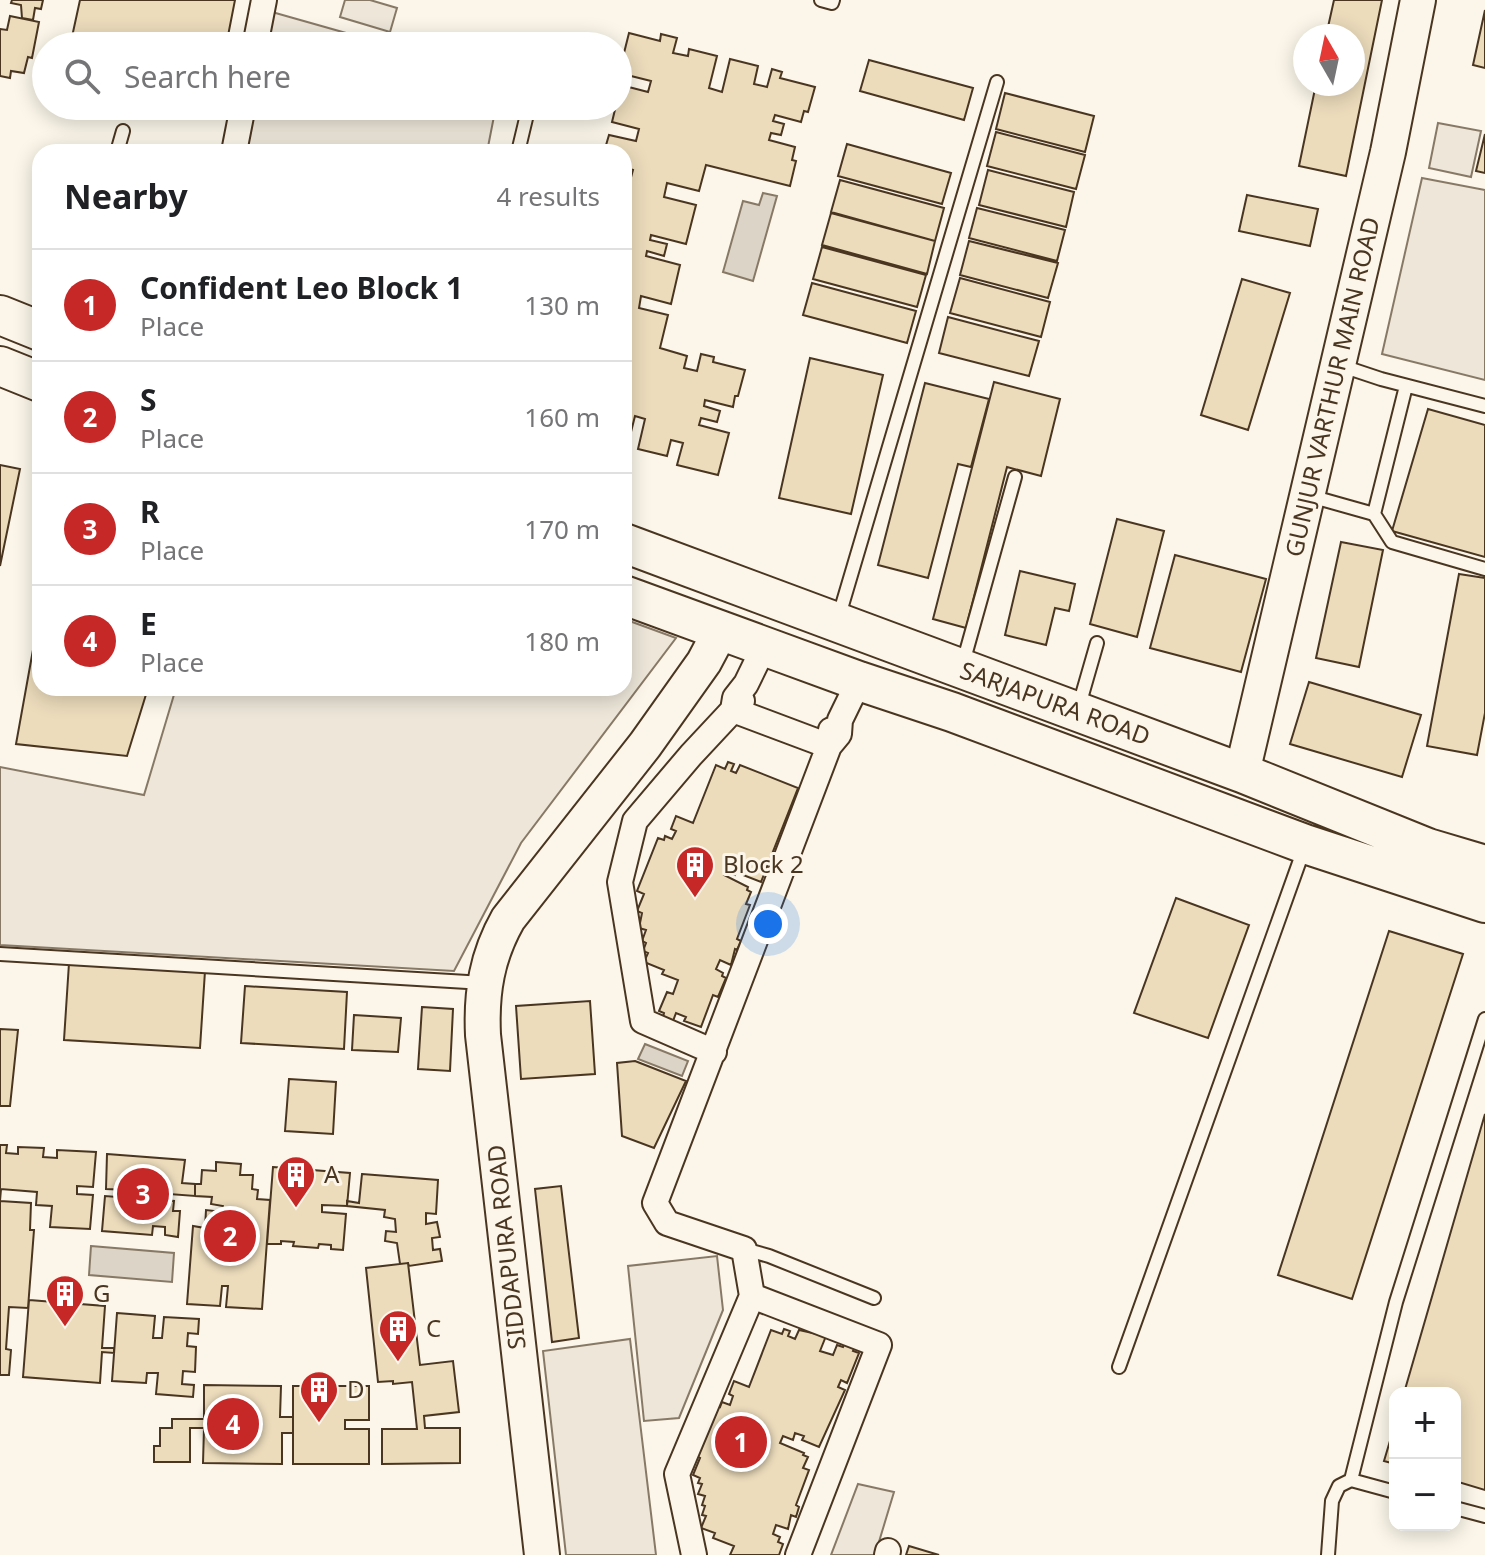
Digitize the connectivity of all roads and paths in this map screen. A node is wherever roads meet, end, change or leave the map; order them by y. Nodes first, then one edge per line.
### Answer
1 (264, 0) edge
2 (821, 0) edge
3 (833, 0) edge
4 (1418, 0) edge
5 (258, 32) edge
6 (997, 82) dead end
7 (240, 120) edge
8 (526, 120) edge
9 (123, 131) dead end
10 (119, 144) edge
11 (236, 144) edge
12 (520, 144) edge
13 (0, 315) edge
14 (32, 328) edge
15 (1339, 365) junction
16 (0, 366) edge
17 (32, 379) edge
18 (1406, 386) junction
19 (1485, 406) edge
20 (1015, 477) dead end
21 (1309, 496) junction
22 (1374, 514) junction
23 (632, 546) edge
24 (1485, 569) edge
25 (632, 598) edge
26 (837, 622) junction
27 (721, 630) junction
28 (1097, 643) dead end
29 (764, 647) junction
30 (961, 670) junction
31 (859, 681) junction
32 (733, 710) junction
33 (1078, 711) junction
34 (829, 746) junction
35 (1242, 773) junction
36 (1305, 844) junction
37 (1485, 865) edge
38 (1485, 903) edge
39 (0, 954) edge
40 (484, 983) junction
41 (1484, 1028) edge
42 (714, 1052) junction
43 (744, 1249) junction
44 (752, 1296) junction
45 (874, 1298) dead end
46 (1119, 1367) dead end
47 (1351, 1480) junction
48 (1389, 1490) edge
49 (1461, 1510) edge
50 (1485, 1516) edge
51 (688, 1525) junction
52 (542, 1555) edge
53 (678, 1555) edge
54 (694, 1555) edge
55 (798, 1555) edge
56 (1328, 1555) edge

1 - 5 street
2 - 3 lane
4 - 15 street, GUNJUR VARTHUR MAIN ROAD
6 - 26 lane
7 - 11 street
8 - 12 lane
9 - 10 lane
13 - 14 main road
15 - 18 lane
15 - 21 street, GUNJUR VARTHUR MAIN ROAD
16 - 17 main road
18 - 19 lane
18 - 22 lane
20 - 30 lane
21 - 22 lane
21 - 35 street, GUNJUR VARTHUR MAIN ROAD
22 - 24 lane
23 - 26 main road, SARJAPURA ROAD
25 - 27 main road, SARJAPURA ROAD
26 - 30 main road, SARJAPURA ROAD
27 - 29 main road, SARJAPURA ROAD
27 - 40 street, SIDDAPURA ROAD
28 - 33 lane
29 - 31 main road, SARJAPURA ROAD
29 - 32 street
30 - 33 main road, SARJAPURA ROAD
31 - 34 street
31 - 36 main road, SARJAPURA ROAD
32 - 34 street
32 - 42 street
33 - 35 main road, SARJAPURA ROAD
34 - 42 street
35 - 37 main road, SARJAPURA ROAD
36 - 38 main road, SARJAPURA ROAD
36 - 46 lane
39 - 40 lane
40 - 52 street, SIDDAPURA ROAD
41 - 47 lane
42 - 43 street
43 - 44 street
43 - 45 lane
44 - 51 street
44 - 55 street
47 - 48 lane
47 - 56 lane
49 - 50 lane
51 - 53 lane
51 - 54 street

